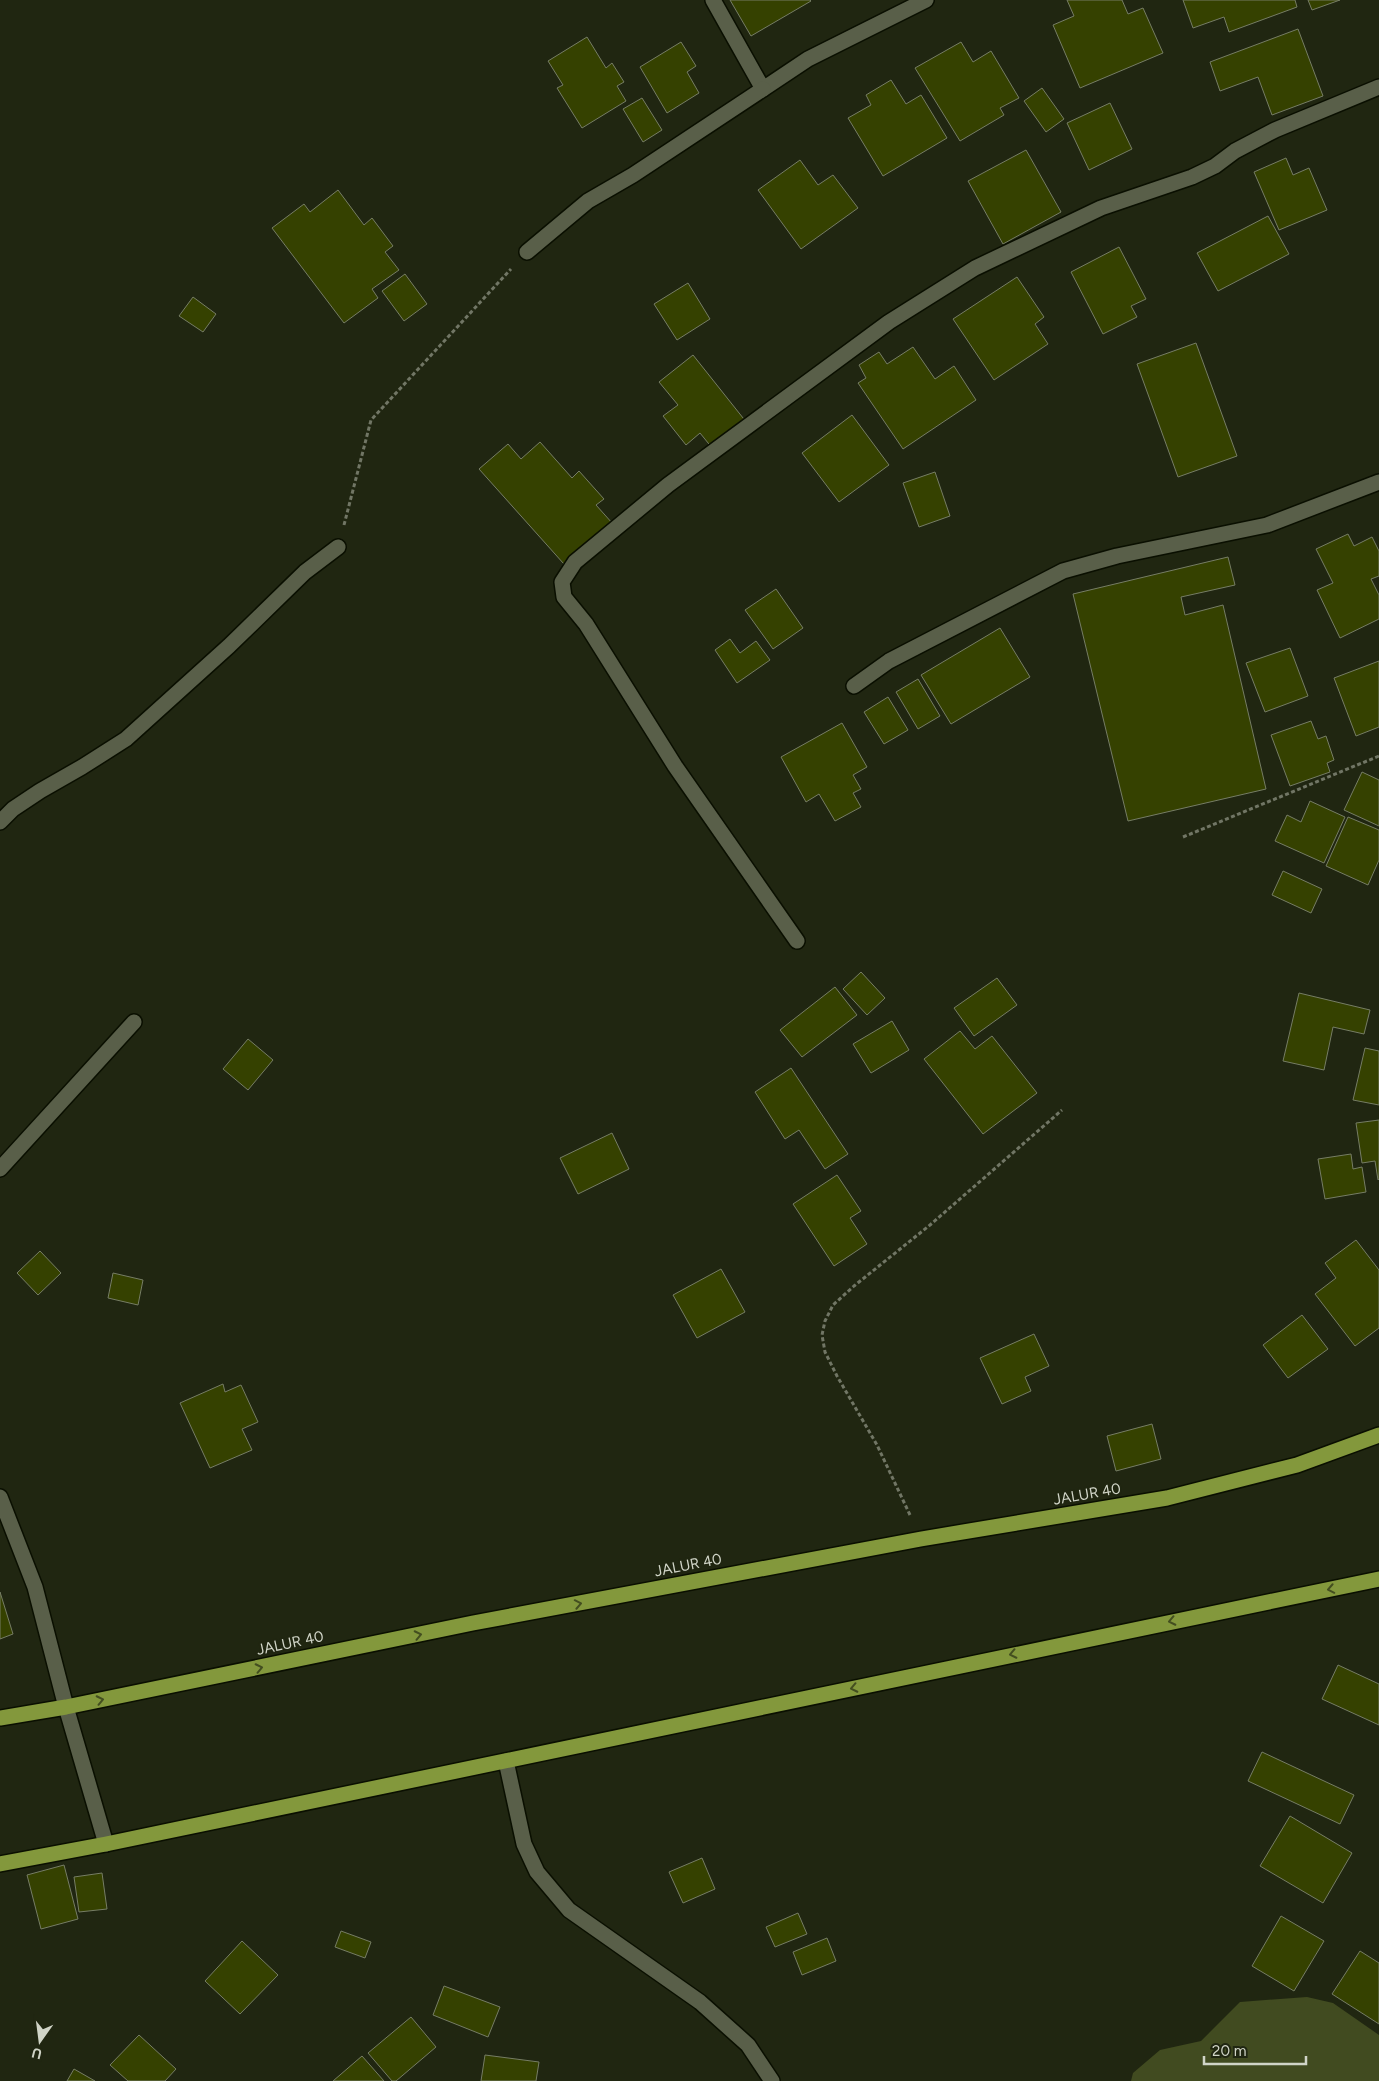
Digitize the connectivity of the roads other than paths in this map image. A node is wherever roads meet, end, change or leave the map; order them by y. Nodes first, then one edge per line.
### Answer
1 (713, 0) edge
2 (926, 0) edge
3 (1379, 87) edge
4 (763, 89) junction
5 (527, 252) road end
6 (1379, 482) edge
7 (338, 547) road end
8 (854, 686) dead end
9 (0, 822) edge
10 (797, 941) dead end
11 (134, 1022) dead end
12 (0, 1168) edge
13 (1379, 1434) edge
14 (0, 1497) edge
15 (1379, 1580) edge
16 (66, 1707) junction
17 (0, 1718) edge
18 (506, 1760) junction
19 (106, 1844) junction
20 (0, 1864) edge
21 (772, 2081) edge

1 - 4 street
2 - 4 street
3 - 10 street
4 - 5 street
6 - 8 street
7 - 9 street
11 - 12 street
16 -> 13 highway, JALUR 40
14 - 16 street
15 -> 18 highway
16 - 17 highway, JALUR 40
16 - 19 street
18 - 19 highway
18 - 21 street
19 - 20 highway

